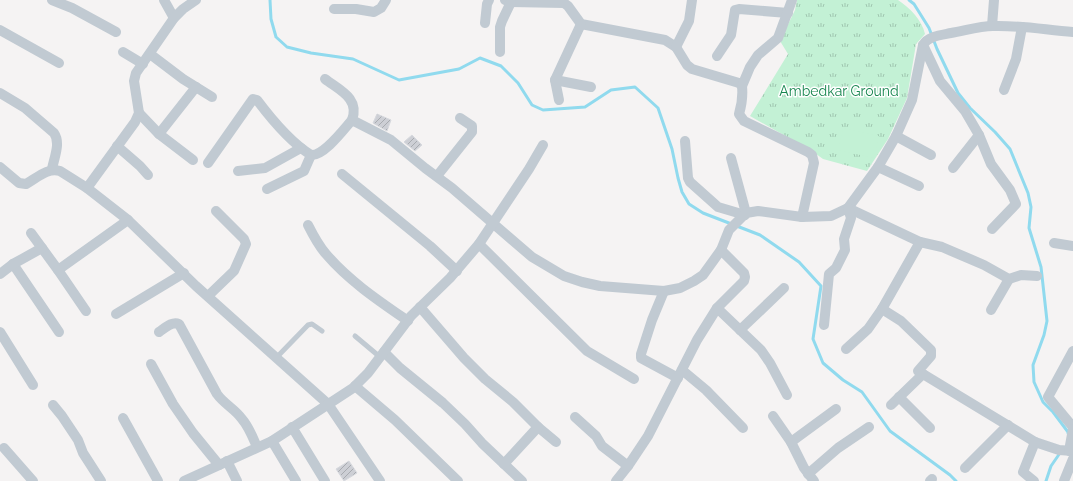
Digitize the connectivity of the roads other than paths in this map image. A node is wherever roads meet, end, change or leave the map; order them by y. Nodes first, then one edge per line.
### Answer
1 (52, 0) edge
2 (164, 0) edge
3 (195, 0) edge
4 (386, 0) edge
5 (489, 0) edge
6 (692, 0) edge
7 (792, 0) edge
8 (994, 0) edge
9 (506, 1) edge
10 (334, 9) dead end
11 (788, 13) junction
12 (174, 18) junction
13 (485, 23) dead end
14 (581, 24) junction
15 (992, 26) junction
16 (1022, 27) junction
17 (0, 30) edge
18 (116, 32) dead end
19 (1073, 32) edge
20 (929, 40) junction
21 (676, 47) junction
22 (123, 52) dead end
23 (500, 52) dead end
24 (150, 54) junction
25 (717, 56) dead end
26 (59, 63) dead end
27 (143, 64) junction
28 (324, 79) dead end
29 (555, 80) junction
30 (742, 86) junction
31 (196, 87) junction
32 (591, 87) dead end
33 (1004, 90) dead end
34 (0, 93) edge
35 (212, 97) dead end
36 (559, 100) dead end
37 (139, 113) junction
38 (460, 118) dead end
39 (352, 120) junction
40 (159, 134) junction
41 (979, 135) junction
42 (896, 136) junction
43 (685, 141) dead end
44 (117, 146) junction
45 (543, 146) dead end
46 (301, 148) junction
47 (311, 155) junction
48 (931, 155) dead end
49 (731, 158) dead end
50 (193, 160) dead end
51 (208, 163) dead end
52 (0, 167) edge
53 (878, 167) junction
54 (953, 168) dead end
55 (52, 169) junction
56 (238, 171) dead end
57 (342, 174) dead end
58 (148, 175) dead end
59 (437, 176) junction
60 (919, 186) dead end
61 (87, 188) junction
62 (267, 189) dead end
63 (848, 208) junction
64 (216, 211) dead end
65 (745, 215) junction
66 (802, 217) junction
67 (128, 220) junction
68 (493, 224) junction
69 (308, 225) dead end
70 (992, 229) dead end
71 (31, 233) dead end
72 (920, 242) junction
73 (1054, 243) dead end
74 (479, 244) junction
75 (1073, 246) edge
76 (42, 248) junction
77 (721, 250) junction
78 (13, 264) junction
79 (58, 270) junction
80 (457, 271) junction
81 (184, 273) junction
82 (0, 274) edge
83 (1037, 276) dead end
84 (1009, 279) junction
85 (784, 288) dead end
86 (664, 291) junction
87 (208, 296) junction
88 (420, 307) junction
89 (718, 308) junction
90 (882, 309) junction
91 (991, 310) dead end
92 (86, 311) dead end
93 (116, 314) dead end
94 (408, 321) junction
95 (824, 325) dead end
96 (740, 330) junction
97 (322, 331) dead end
98 (0, 332) edge
99 (59, 332) dead end
100 (159, 332) dead end
101 (355, 336) dead end
102 (846, 349) dead end
103 (1073, 351) edge
104 (382, 355) junction
105 (276, 358) junction
106 (151, 364) dead end
107 (680, 374) junction
108 (923, 374) junction
109 (634, 379) dead end
110 (33, 384) dead end
111 (355, 386) junction
112 (787, 396) dead end
113 (899, 397) junction
114 (328, 404) junction
115 (53, 405) dead end
116 (891, 405) dead end
117 (836, 409) dead end
118 (575, 416) dead end
119 (773, 416) dead end
120 (123, 418) dead end
121 (1008, 425) junction
122 (292, 427) junction
123 (538, 427) junction
124 (869, 427) dead end
125 (743, 428) dead end
126 (930, 428) dead end
127 (1073, 428) edge
128 (272, 441) junction
129 (556, 442) dead end
130 (791, 442) junction
131 (1035, 442) junction
132 (257, 447) junction
133 (4, 448) dead end
134 (1068, 452) edge
135 (223, 463) junction
136 (504, 464) junction
137 (628, 466) junction
138 (965, 468) dead end
139 (811, 478) edge
140 (33, 481) edge
141 (101, 481) edge
142 (158, 481) edge
143 (185, 481) edge
144 (237, 481) edge
145 (296, 481) edge
146 (325, 481) edge
147 (380, 481) edge
148 (458, 481) edge
149 (522, 481) edge
150 (617, 481) edge
151 (1034, 481) edge
152 (1064, 481) edge

1 - 18 street
2 - 12 street
3 - 12 street
4 - 10 street
5 - 13 street
6 - 21 street
7 - 11 street
8 - 15 street
9 - 14 street
9 - 23 street
11 - 25 street
11 - 30 street
12 - 24 street
14 - 21 street
14 - 29 street
15 - 16 street
15 - 20 street
16 - 19 street
16 - 33 street
17 - 26 street
20 - 41 street
20 - 42 street
21 - 30 street
22 - 27 street
24 - 27 street
24 - 31 street
27 - 37 street
28 - 39 street
29 - 32 street
29 - 36 street
30 - 66 street
31 - 35 street
31 - 40 street
34 - 55 street
37 - 40 street
37 - 44 street
38 - 59 street
39 - 47 street
39 - 59 street
40 - 50 street
41 - 54 street
41 - 70 street
42 - 48 street
42 - 53 street
43 - 65 street
44 - 58 street
44 - 61 street
45 - 68 street
46 - 47 street
46 - 51 street
46 - 56 street
47 - 62 street
49 - 65 street
52 - 55 street
53 - 60 street
53 - 63 street
55 - 61 street
57 - 80 street
59 - 68 street
61 - 67 street
63 - 66 street
63 - 72 street
63 - 95 street
64 - 87 street
65 - 66 street
65 - 77 street
67 - 79 street
67 - 81 street
68 - 74 street
68 - 86 street
69 - 94 street
71 - 76 street
72 - 84 street
72 - 90 street
73 - 75 street
74 - 80 street
74 - 109 street
76 - 78 street
76 - 79 street
77 - 86 street
77 - 89 street
78 - 82 street
78 - 99 street
79 - 92 street
80 - 88 street
81 - 87 street
81 - 93 street
83 - 84 street
84 - 91 street
85 - 96 street
86 - 107 street
87 - 105 street
88 - 94 street
88 - 123 street
89 - 96 street
89 - 107 street
90 - 102 street
90 - 108 street
94 - 104 street
96 - 112 street
97 - 105 lane
98 - 110 street
100 - 132 street
101 - 104 lane
103 - 127 street
104 - 111 street
104 - 136 street
105 - 114 street
106 - 135 street
107 - 125 street
107 - 137 street
108 - 113 street
108 - 121 street
111 - 114 street
111 - 148 street
113 - 116 street
113 - 126 street
114 - 122 street
114 - 147 street
115 - 141 street
117 - 130 street
118 - 137 street
119 - 130 street
120 - 142 street
121 - 131 street
121 - 138 street
122 - 128 street
122 - 146 street
123 - 129 street
123 - 136 street
124 - 139 street
127 - 134 street
128 - 132 street
128 - 145 street
130 - 139 street
131 - 134 street
131 - 151 street
132 - 135 street
133 - 140 street
134 - 152 street
135 - 143 street
135 - 144 street
136 - 149 street
137 - 150 street

